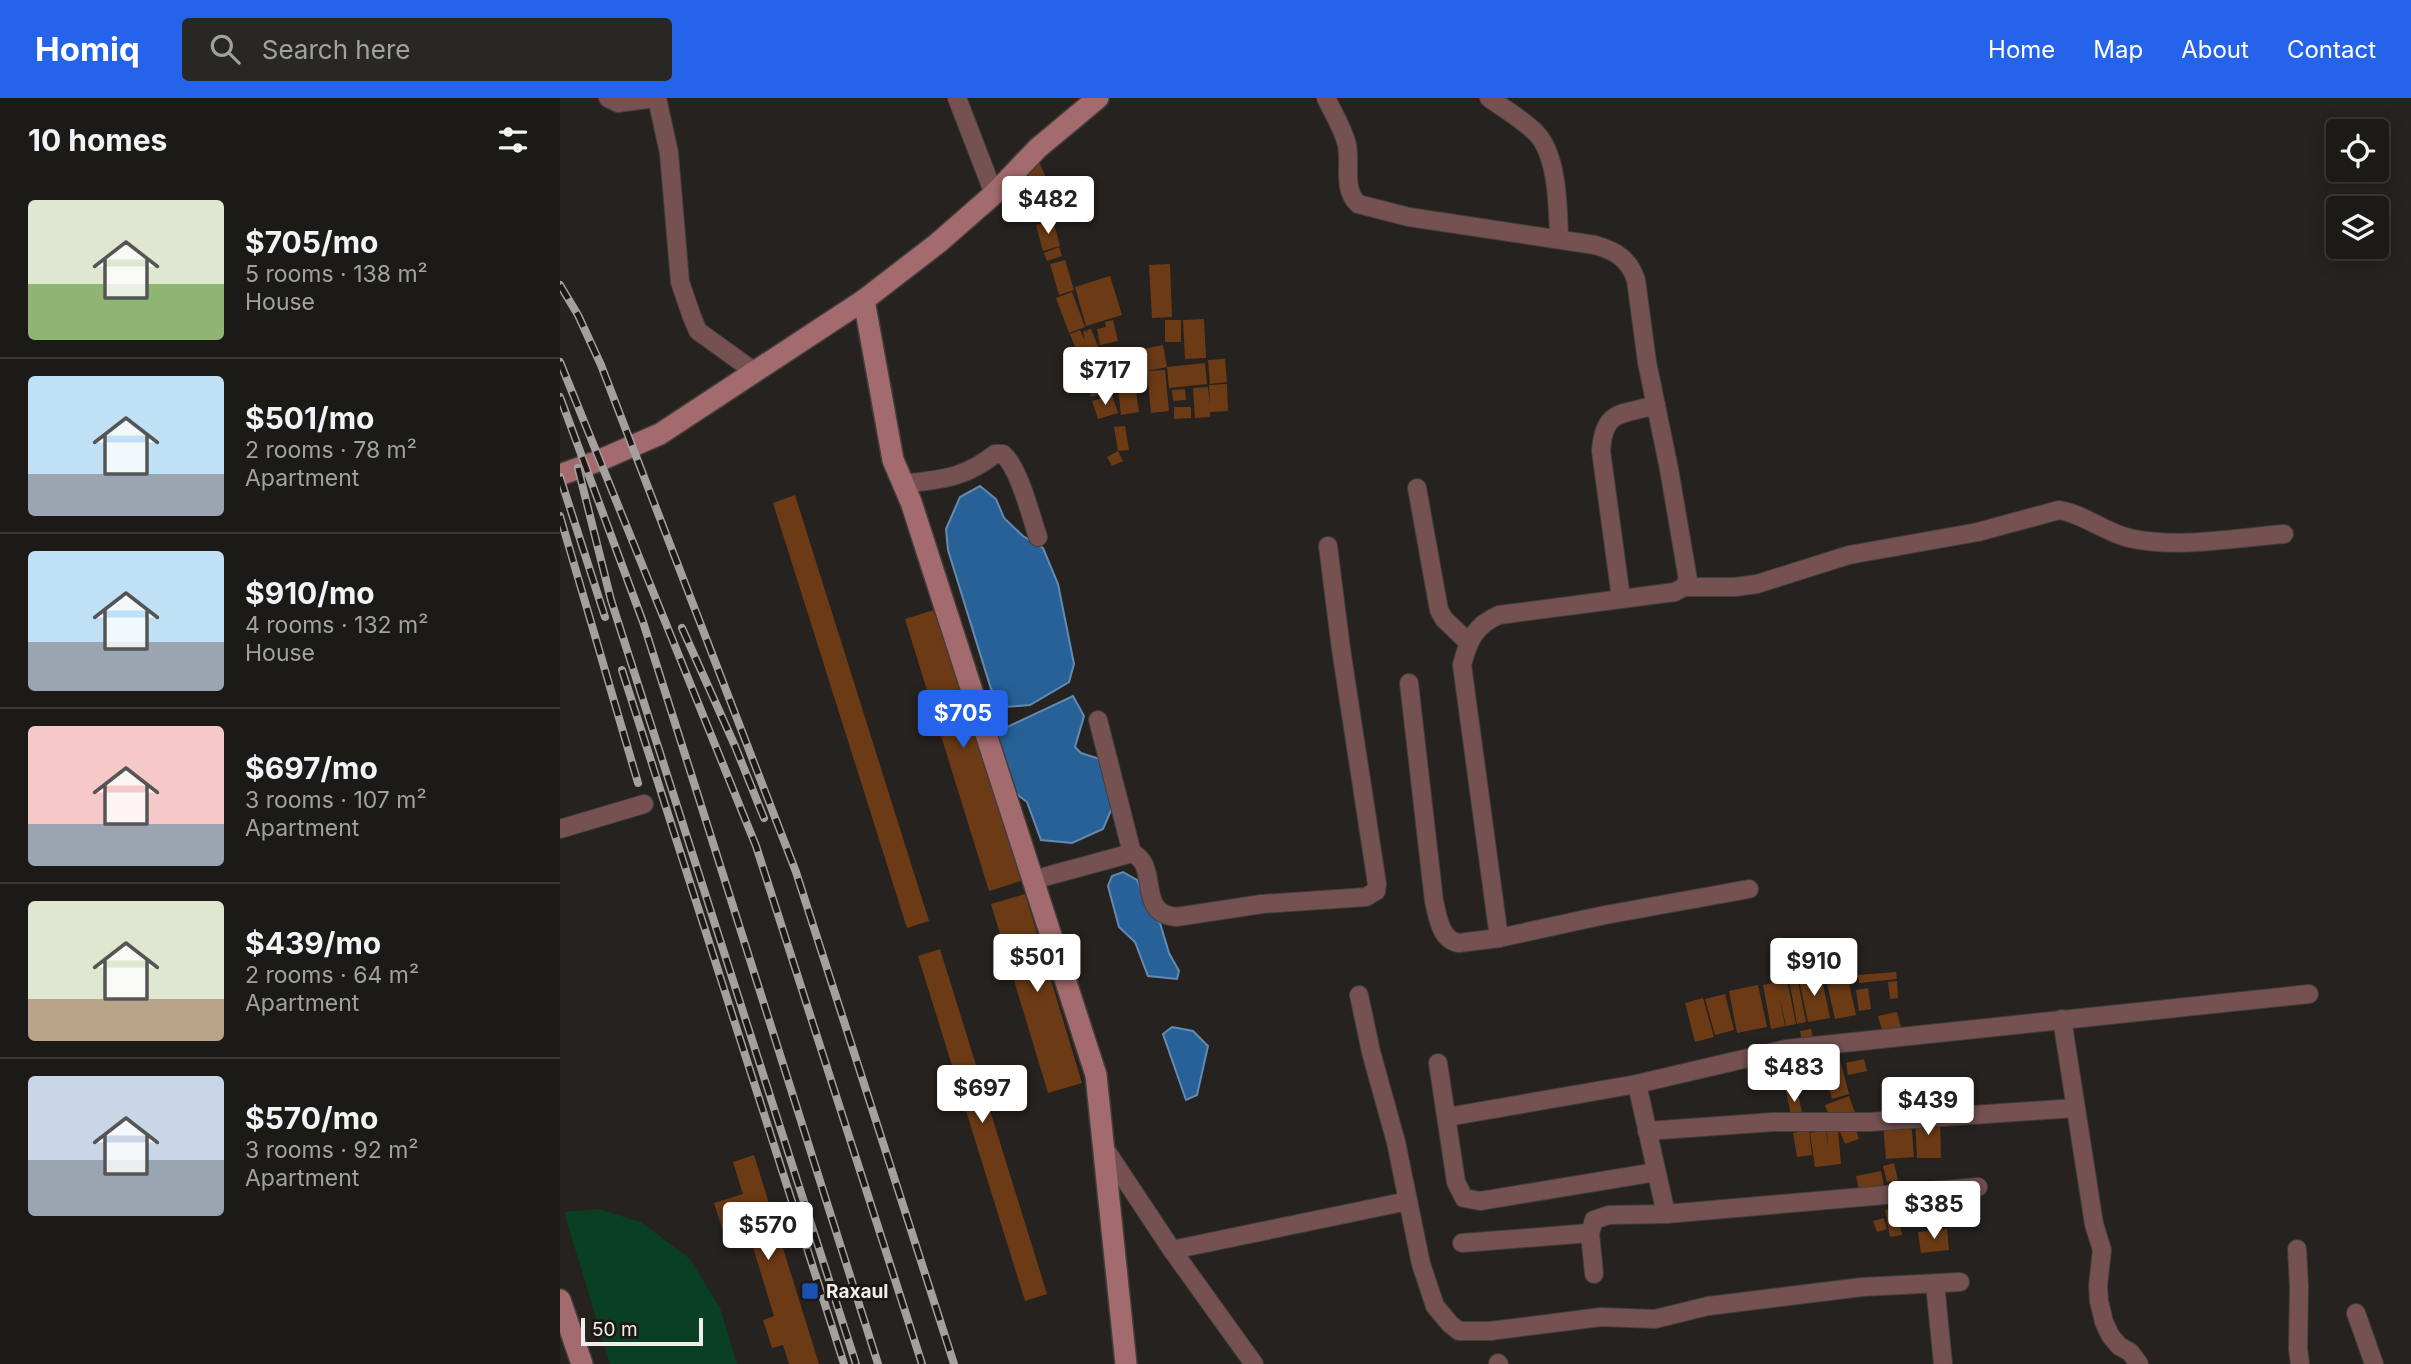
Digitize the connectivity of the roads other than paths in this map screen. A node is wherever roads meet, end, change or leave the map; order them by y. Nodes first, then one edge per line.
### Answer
1 (608, 98) edge
2 (656, 98) edge
3 (957, 98) edge
4 (1098, 98) edge
5 (1326, 98) edge
6 (1489, 98) edge
7 (994, 194) junction
8 (1559, 239) junction
9 (864, 300) junction
10 (755, 372) junction
11 (1656, 405) junction
12 (560, 475) edge
13 (903, 484) junction
14 (1417, 488) dead end
15 (2284, 534) dead end
16 (1038, 537) dead end
17 (1328, 547) dead end
18 (1684, 587) junction
19 (1621, 598) junction
20 (1468, 642) junction
21 (1409, 683) dead end
22 (1098, 720) dead end
23 (644, 804) dead end
24 (560, 829) edge
25 (1132, 853) junction
26 (1033, 880) junction
27 (1749, 889) dead end
28 (1499, 938) junction
29 (2309, 994) dead end
30 (1359, 995) dead end
31 (2062, 1018) junction
32 (1438, 1063) dead end
33 (1637, 1084) junction
34 (2076, 1108) junction
35 (1447, 1117) junction
36 (1647, 1131) junction
37 (1102, 1143) junction
38 (1656, 1172) junction
39 (1978, 1187) dead end
40 (1408, 1201) junction
41 (1666, 1214) junction
42 (1590, 1233) junction
43 (1462, 1243) dead end
44 (2297, 1249) dead end
45 (1172, 1250) junction
46 (1594, 1274) dead end
47 (1960, 1282) dead end
48 (1935, 1284) junction
49 (560, 1300) edge
50 (2356, 1313) dead end
51 (582, 1364) edge
52 (1126, 1364) edge
53 (1254, 1364) edge
54 (1943, 1364) edge
55 (2139, 1364) edge
56 (2300, 1364) edge
57 (2374, 1364) edge

1 - 2 street
2 - 10 street
3 - 7 street
4 - 7 street
5 - 8 street
6 - 8 street
7 - 9 street
8 - 11 street
9 - 10 street
9 - 13 street
10 - 12 street
11 - 18 street
11 - 19 street
13 - 16 street
13 - 26 street
14 - 20 street
15 - 18 street
17 - 25 street
18 - 19 street
19 - 20 street
20 - 28 street
21 - 28 street
22 - 25 street
23 - 24 street
25 - 26 street
26 - 37 street
27 - 28 street
29 - 31 street
30 - 40 street
31 - 33 street
31 - 34 street
32 - 35 street
33 - 35 street
33 - 36 street
34 - 36 street
34 - 55 street
35 - 38 street
36 - 38 street
37 - 45 street
37 - 52 street
38 - 41 street
39 - 41 street
40 - 45 street
40 - 48 street
41 - 42 street
42 - 43 street
42 - 46 street
44 - 56 street
45 - 53 street
47 - 48 street
48 - 54 street
49 - 51 street
50 - 57 street

